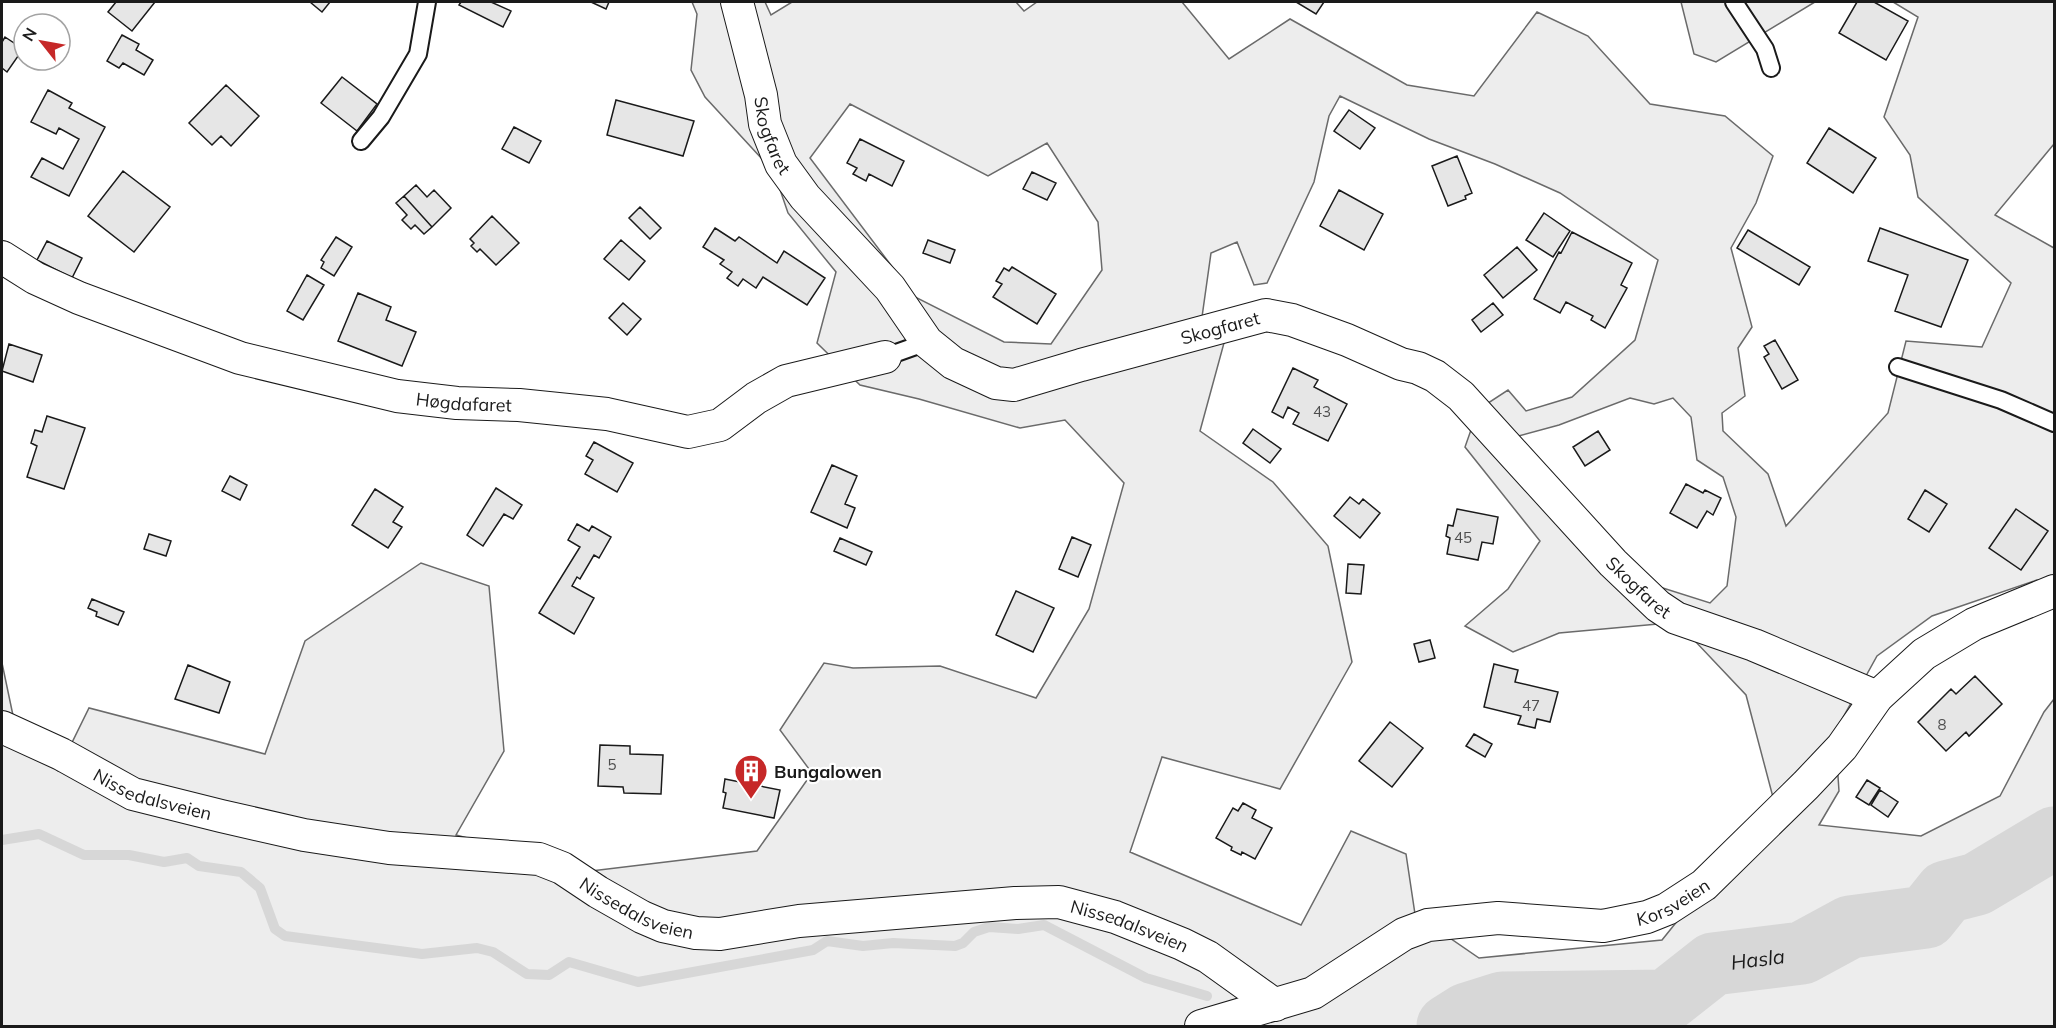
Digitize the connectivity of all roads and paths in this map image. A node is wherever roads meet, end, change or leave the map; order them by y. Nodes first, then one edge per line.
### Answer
1 (427, 2) edge
2 (737, 2) edge
3 (1734, 2) edge
4 (1771, 68) dead end
5 (361, 141) dead end
6 (2, 257) edge
7 (927, 342) junction
8 (885, 357) joint
9 (1898, 367) dead end
10 (2055, 423) edge
11 (2055, 591) edge
12 (1877, 697) junction
13 (2, 727) edge
14 (1275, 1005) junction
15 (1201, 1026) edge

1 - 5 lane
2 - 7 street, Skogfaret
3 - 4 lane
6 - 8 street, Høgdafaret
7 - 8 lane, Høgdafaret
7 - 12 street, Skogfaret
9 - 10 lane
11 - 12 street, Korsveien
12 - 14 street, Korsveien
13 - 14 street, Nissedalsveien
14 - 15 street, Korsveien

